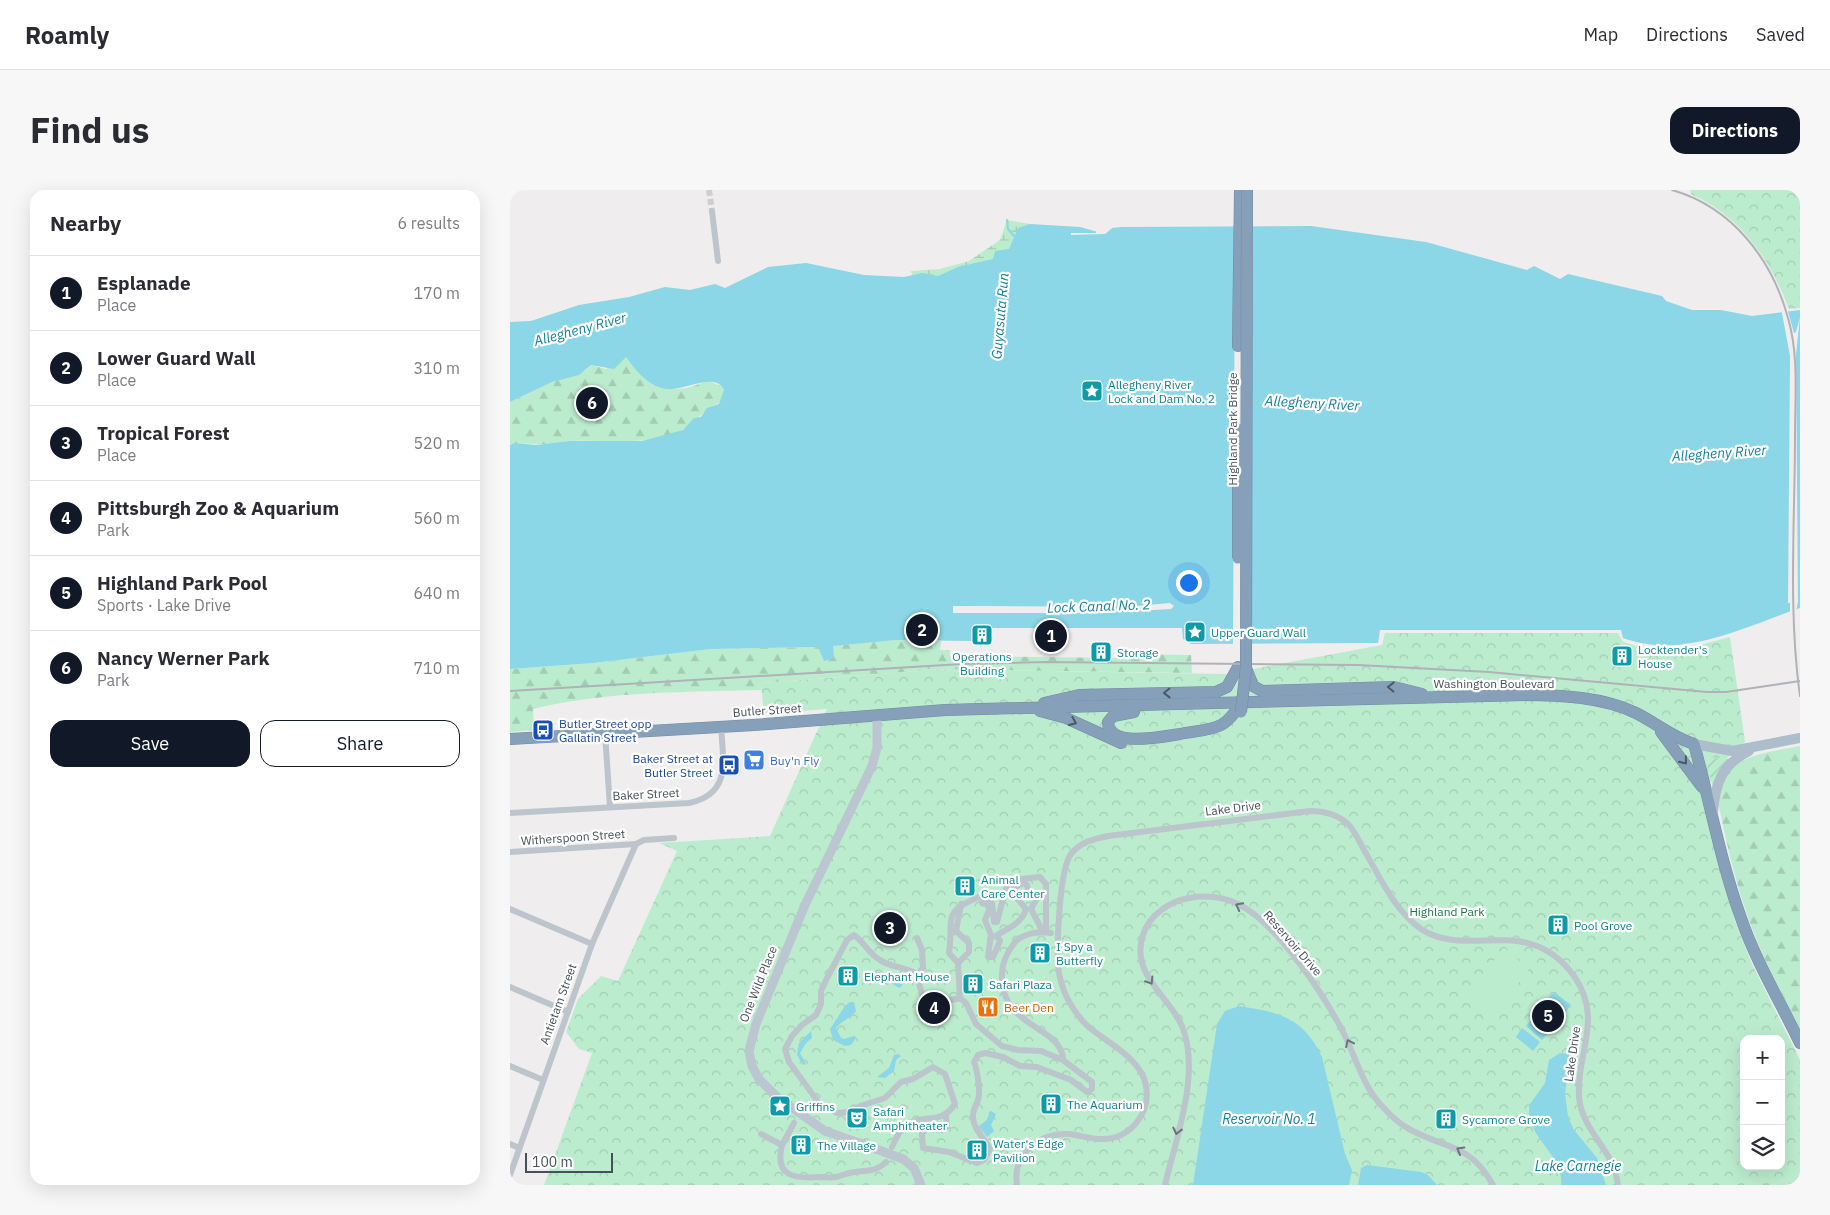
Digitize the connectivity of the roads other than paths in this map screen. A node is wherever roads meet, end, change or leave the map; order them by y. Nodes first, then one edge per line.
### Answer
1 (1240, 190) edge
2 (1247, 190) edge
3 (712, 211) tunnel mouth
4 (718, 261) dead end
5 (1242, 668) junction
6 (1438, 697) junction
7 (1026, 708) junction
8 (1239, 709) junction
9 (877, 716) junction
10 (1653, 723) junction
11 (721, 727) junction
12 (605, 733) junction
13 (1800, 738) edge
14 (510, 739) edge
15 (1694, 744) junction
16 (1755, 748) junction
17 (610, 807) junction
18 (1712, 808) junction
19 (510, 813) edge
20 (674, 838) dead end
21 (636, 844) junction
22 (510, 852) edge
23 (1037, 898) junction
24 (1047, 899) junction
25 (984, 901) junction
26 (510, 909) edge
27 (1047, 932) junction
28 (954, 933) junction
29 (917, 938) dead end
30 (592, 944) junction
31 (958, 963) junction
32 (917, 974) junction
33 (510, 987) edge
34 (960, 998) junction
35 (568, 1012) junction
36 (1800, 1043) edge
37 (1062, 1060) junction
38 (510, 1066) edge
39 (543, 1080) junction
40 (946, 1115) junction
41 (794, 1123) dead end
42 (761, 1134) dead end
43 (510, 1144) edge
44 (782, 1145) junction
45 (892, 1147) dead end
46 (519, 1148) junction
47 (929, 1150) junction
48 (921, 1155) dead end
49 (886, 1162) dead end
50 (510, 1175) edge
51 (920, 1185) edge
52 (1017, 1185) edge
53 (1165, 1185) edge
54 (1493, 1185) edge
55 (1618, 1185) edge

1 - 5 highway, Highland Park Bridge, bridge
2 - 5 highway, Highland Park Bridge, bridge
3 - 4 street
6 -> 5 highway
5 -> 7 highway
5 - 8 highway
6 - 8 highway, Washington Boulevard
6 - 10 highway, Washington Boulevard
7 - 8 highway, Washington Boulevard
7 -> 8 highway
7 - 9 highway, Butler Street
8 - 8 highway
9 - 11 highway, Butler Street
9 - 51 main road, One Wild Place, bridge
10 - 15 highway, Washington Boulevard
10 -> 18 highway
11 - 12 highway, Butler Street
11 - 17 street, Baker Street
12 - 14 highway, Butler Street
12 - 17 street
13 - 16 main road
15 - 16 main road
15 - 18 highway
16 - 18 main road
17 - 19 street, Baker Street
18 - 36 highway
20 - 21 street, Witherspoon Street
21 - 22 street, Witherspoon Street
21 - 30 street, Antietam Street
23 - 24 street
23 - 25 street
23 - 27 street
24 - 25 street
24 - 27 street
25 - 28 street
26 - 30 street
27 - 37 street
28 - 31 street
28 - 31 street
29 - 32 street
30 - 35 street, Antietam Street
31 - 34 street
32 - 34 street
32 - 40 street
33 - 35 street
34 - 37 street
35 - 39 street, Antietam Street
37 - 47 street
38 - 39 street
39 - 46 street, Antietam Street
40 - 45 street
40 - 47 street
41 - 44 street
42 - 44 street
43 - 46 street
44 - 49 street
46 - 50 street, Antietam Street
47 - 48 street
52 - 55 street, Lake Drive
54 -> 53 street, Reservoir Drive

